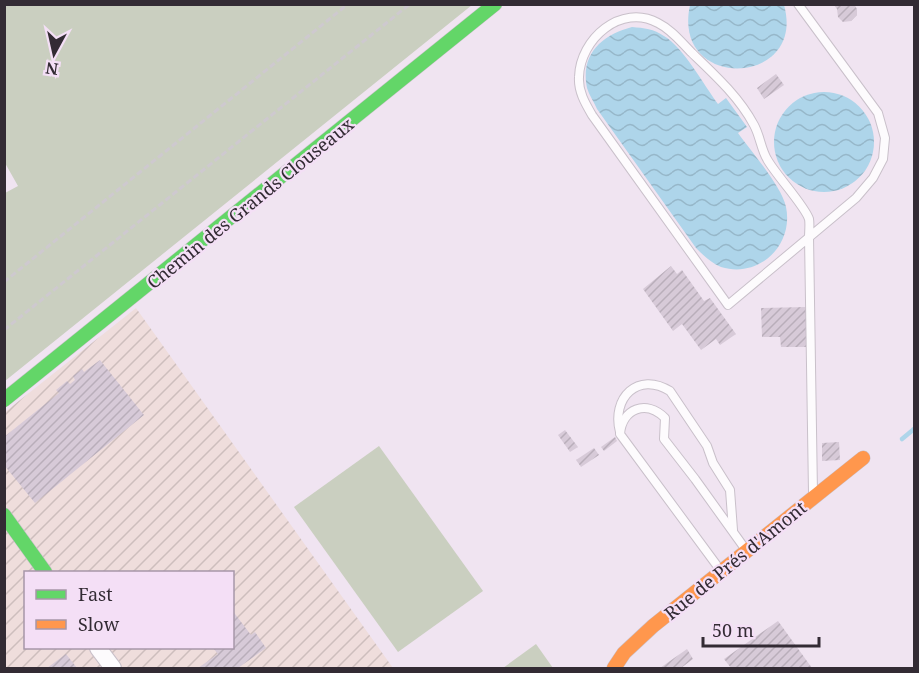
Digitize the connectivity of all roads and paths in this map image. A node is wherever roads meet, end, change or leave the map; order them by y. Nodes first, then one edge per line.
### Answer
1 (348, 4) edge
2 (410, 4) edge
3 (495, 4) edge
4 (798, 4) edge
5 (809, 237) junction
6 (4, 282) edge
7 (4, 330) edge
8 (4, 400) edge
9 (620, 434) junction
10 (863, 458) dead end
11 (813, 497) junction
12 (4, 515) edge
13 (733, 531) junction
14 (746, 550) junction
15 (44, 571) edge
16 (721, 571) junction
17 (99, 649) edge
18 (113, 669) edge
19 (614, 669) edge

1 - 6 path
2 - 7 path
3 - 8 street, Chemin des Grands Clouseaux
4 - 5 lane
5 - 5 lane
5 - 11 lane
9 - 13 lane
9 - 13 lane
9 - 16 lane
10 - 11 street, Rue de Prés d'Amont
11 - 14 street, Rue de Prés d'Amont
12 - 15 street
13 - 14 lane
14 - 16 street, Rue de Prés d'Amont
16 - 19 street, Rue de Prés d'Amont
17 - 18 street

